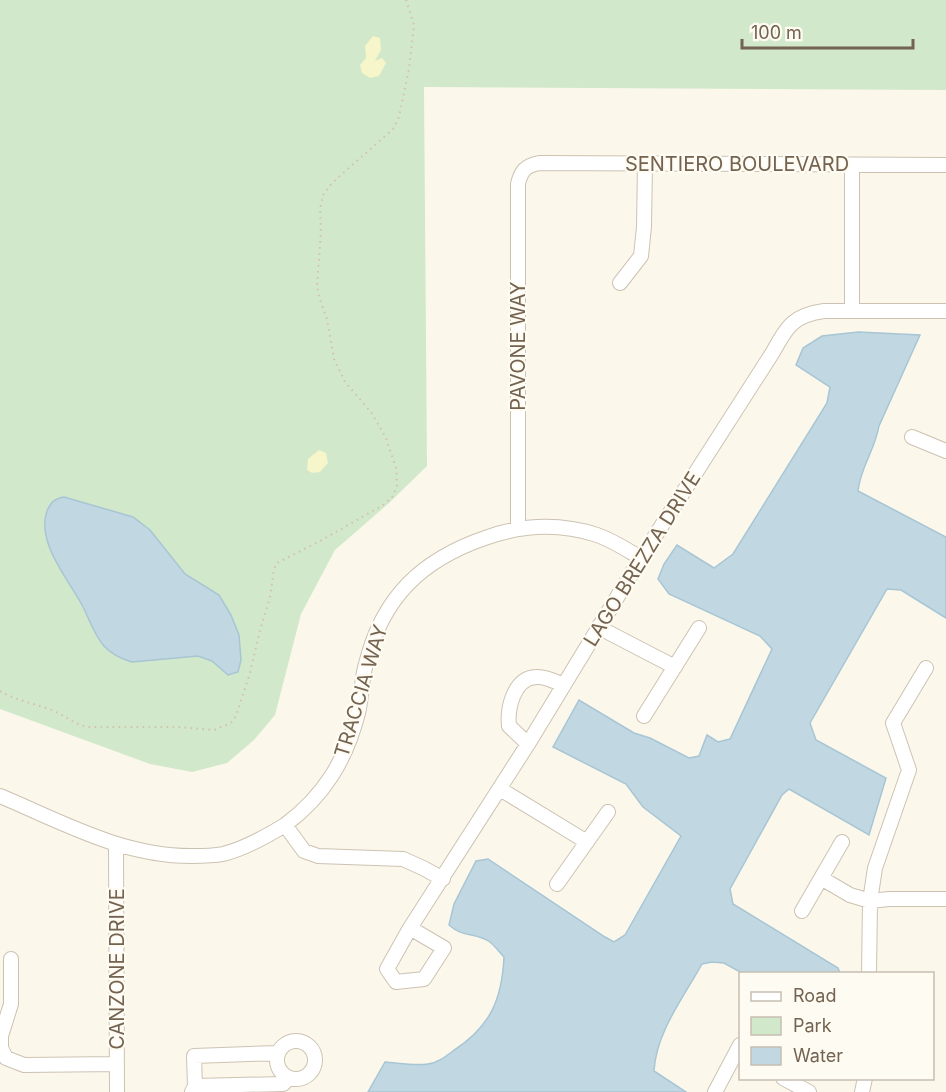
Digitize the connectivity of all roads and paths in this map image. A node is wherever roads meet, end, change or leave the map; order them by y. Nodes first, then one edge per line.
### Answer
1 (406, 0) edge
2 (645, 164) junction
3 (528, 165) joint
4 (852, 165) junction
5 (946, 165) edge
6 (620, 283) dead end
7 (852, 311) junction
8 (946, 311) edge
9 (912, 436) dead end
10 (946, 452) edge
11 (518, 529) junction
12 (641, 558) junction
13 (598, 627) junction
14 (699, 628) dead end
15 (675, 667) junction
16 (926, 669) dead end
17 (564, 685) junction
18 (0, 691) edge
19 (644, 717) dead end
20 (528, 744) junction
21 (500, 789) junction
22 (0, 796) edge
23 (608, 812) dead end
24 (285, 825) junction
25 (587, 842) junction
26 (842, 842) dead end
27 (117, 845) junction
28 (821, 878) junction
29 (443, 879) junction
30 (557, 884) dead end
31 (946, 899) edge
32 (870, 901) junction
33 (802, 911) dead end
34 (410, 928) dead end
35 (11, 959) dead end
36 (868, 972) edge
37 (739, 1052) edge
38 (278, 1053) junction
39 (117, 1064) junction
40 (289, 1078) junction
41 (787, 1080) edge
42 (194, 1089) edge
43 (117, 1092) edge
44 (715, 1092) edge
45 (809, 1092) edge

1 - 18 path
2 - 3 street, SENTIERO BOULEVARD
2 - 4 street, SENTIERO BOULEVARD
2 - 6 street
3 - 11 street, PAVONE WAY
4 - 5 street, SENTIERO BOULEVARD
4 - 7 street
7 - 8 street, LAGO BREZZA DRIVE
7 - 12 street, LAGO BREZZA DRIVE
9 - 10 street
11 - 12 street, TRACCIA WAY
11 - 24 street, TRACCIA WAY
12 - 13 street, LAGO BREZZA DRIVE
13 - 15 street
13 - 17 street, LAGO BREZZA DRIVE
14 - 15 street
15 - 19 street
16 - 32 street
17 - 20 street, LAGO BREZZA DRIVE
17 - 20 street
20 - 21 street, LAGO BREZZA DRIVE
21 - 25 street
21 - 29 street, LAGO BREZZA DRIVE
22 - 27 street, TRACCIA WAY
23 - 25 street
24 - 27 street, TRACCIA WAY
24 - 29 street
25 - 30 street
26 - 28 street
27 - 39 street, CANZONE DRIVE
28 - 32 street
28 - 33 street
29 - 34 street, LAGO BREZZA DRIVE
31 - 32 street
32 - 36 street
35 - 39 street
37 - 44 street
38 - 40 street
38 - 40 street
38 - 42 street
39 - 43 street, CANZONE DRIVE
40 - 42 street
41 - 45 street

